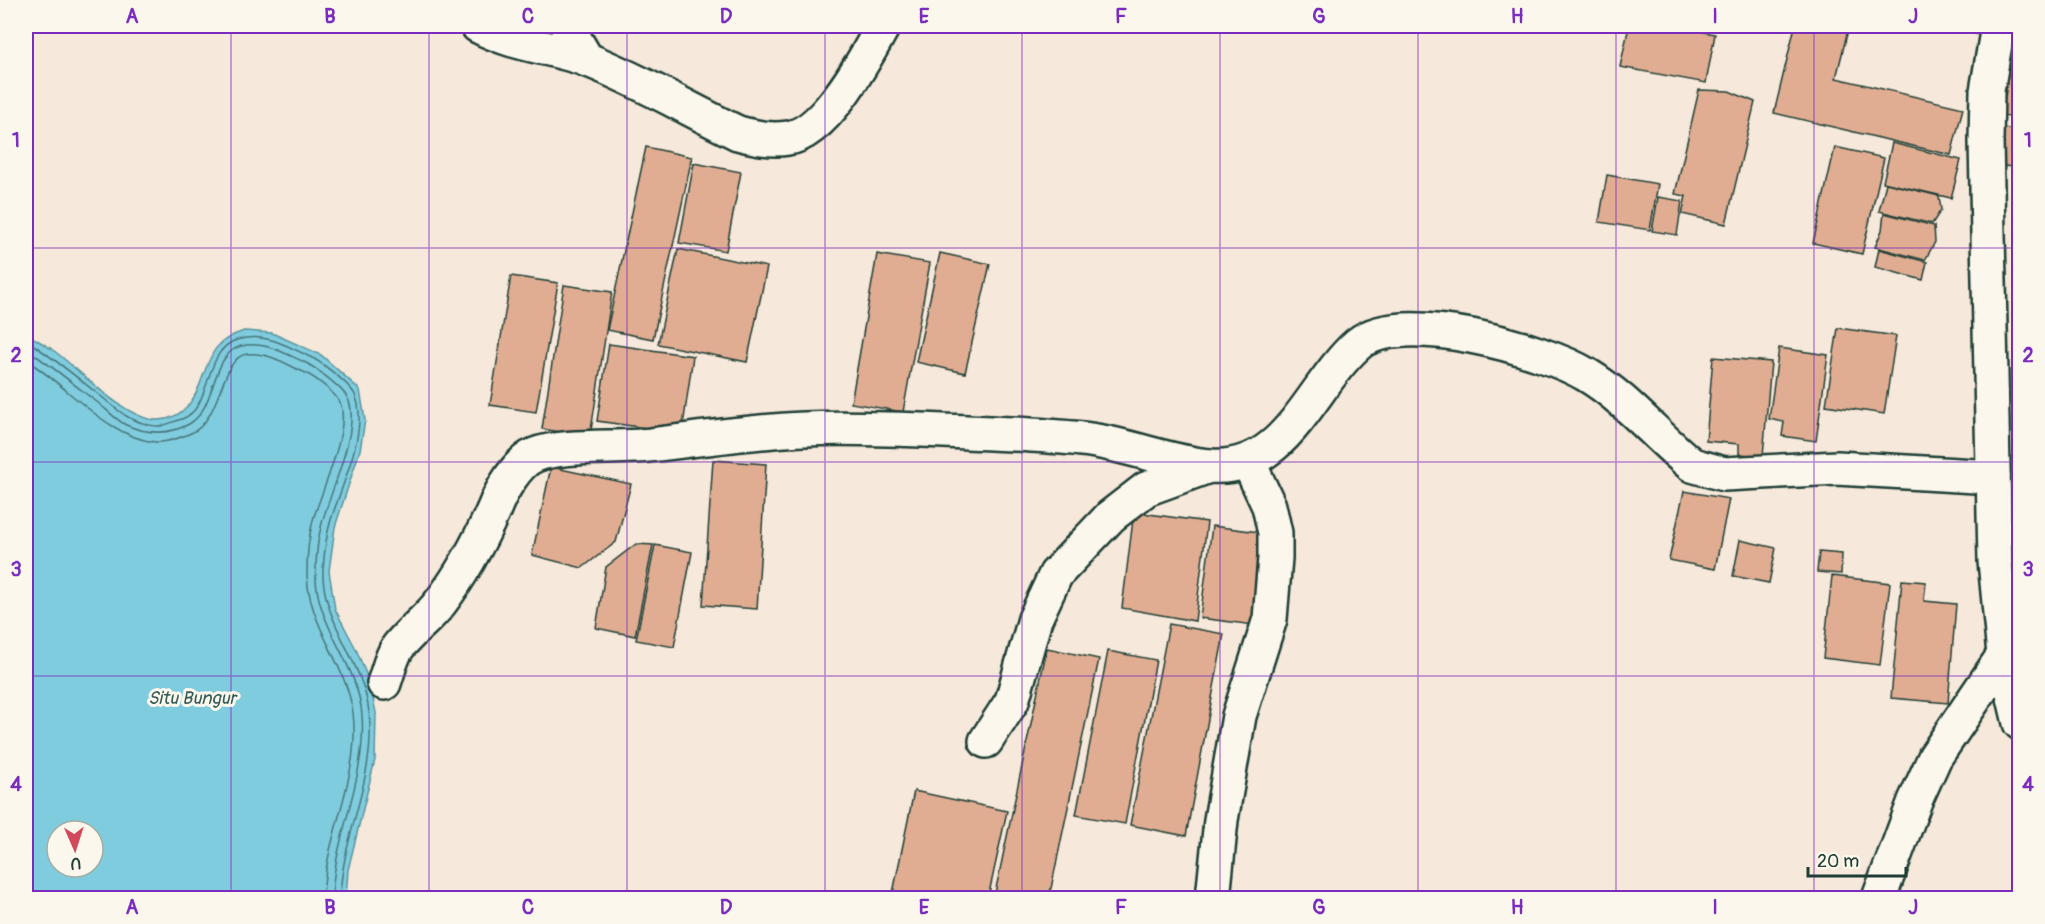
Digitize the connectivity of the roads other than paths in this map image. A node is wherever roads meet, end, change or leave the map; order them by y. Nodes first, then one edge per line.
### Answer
1 (478, 26) edge
2 (567, 26) edge
3 (883, 26) edge
4 (1998, 26) edge
5 (587, 60) junction
6 (1248, 461) junction
7 (1209, 466) junction
8 (1993, 477) junction
9 (2004, 655) junction
10 (384, 683) dead end
11 (2019, 723) edge
12 (986, 741) dead end
13 (1213, 898) edge
14 (1879, 898) edge

1 - 5 street
2 - 5 street
3 - 5 street
4 - 8 street
6 - 7 street
6 - 8 street
6 - 13 street
7 - 10 street
7 - 12 street
8 - 9 street
9 - 11 street
9 - 14 street

